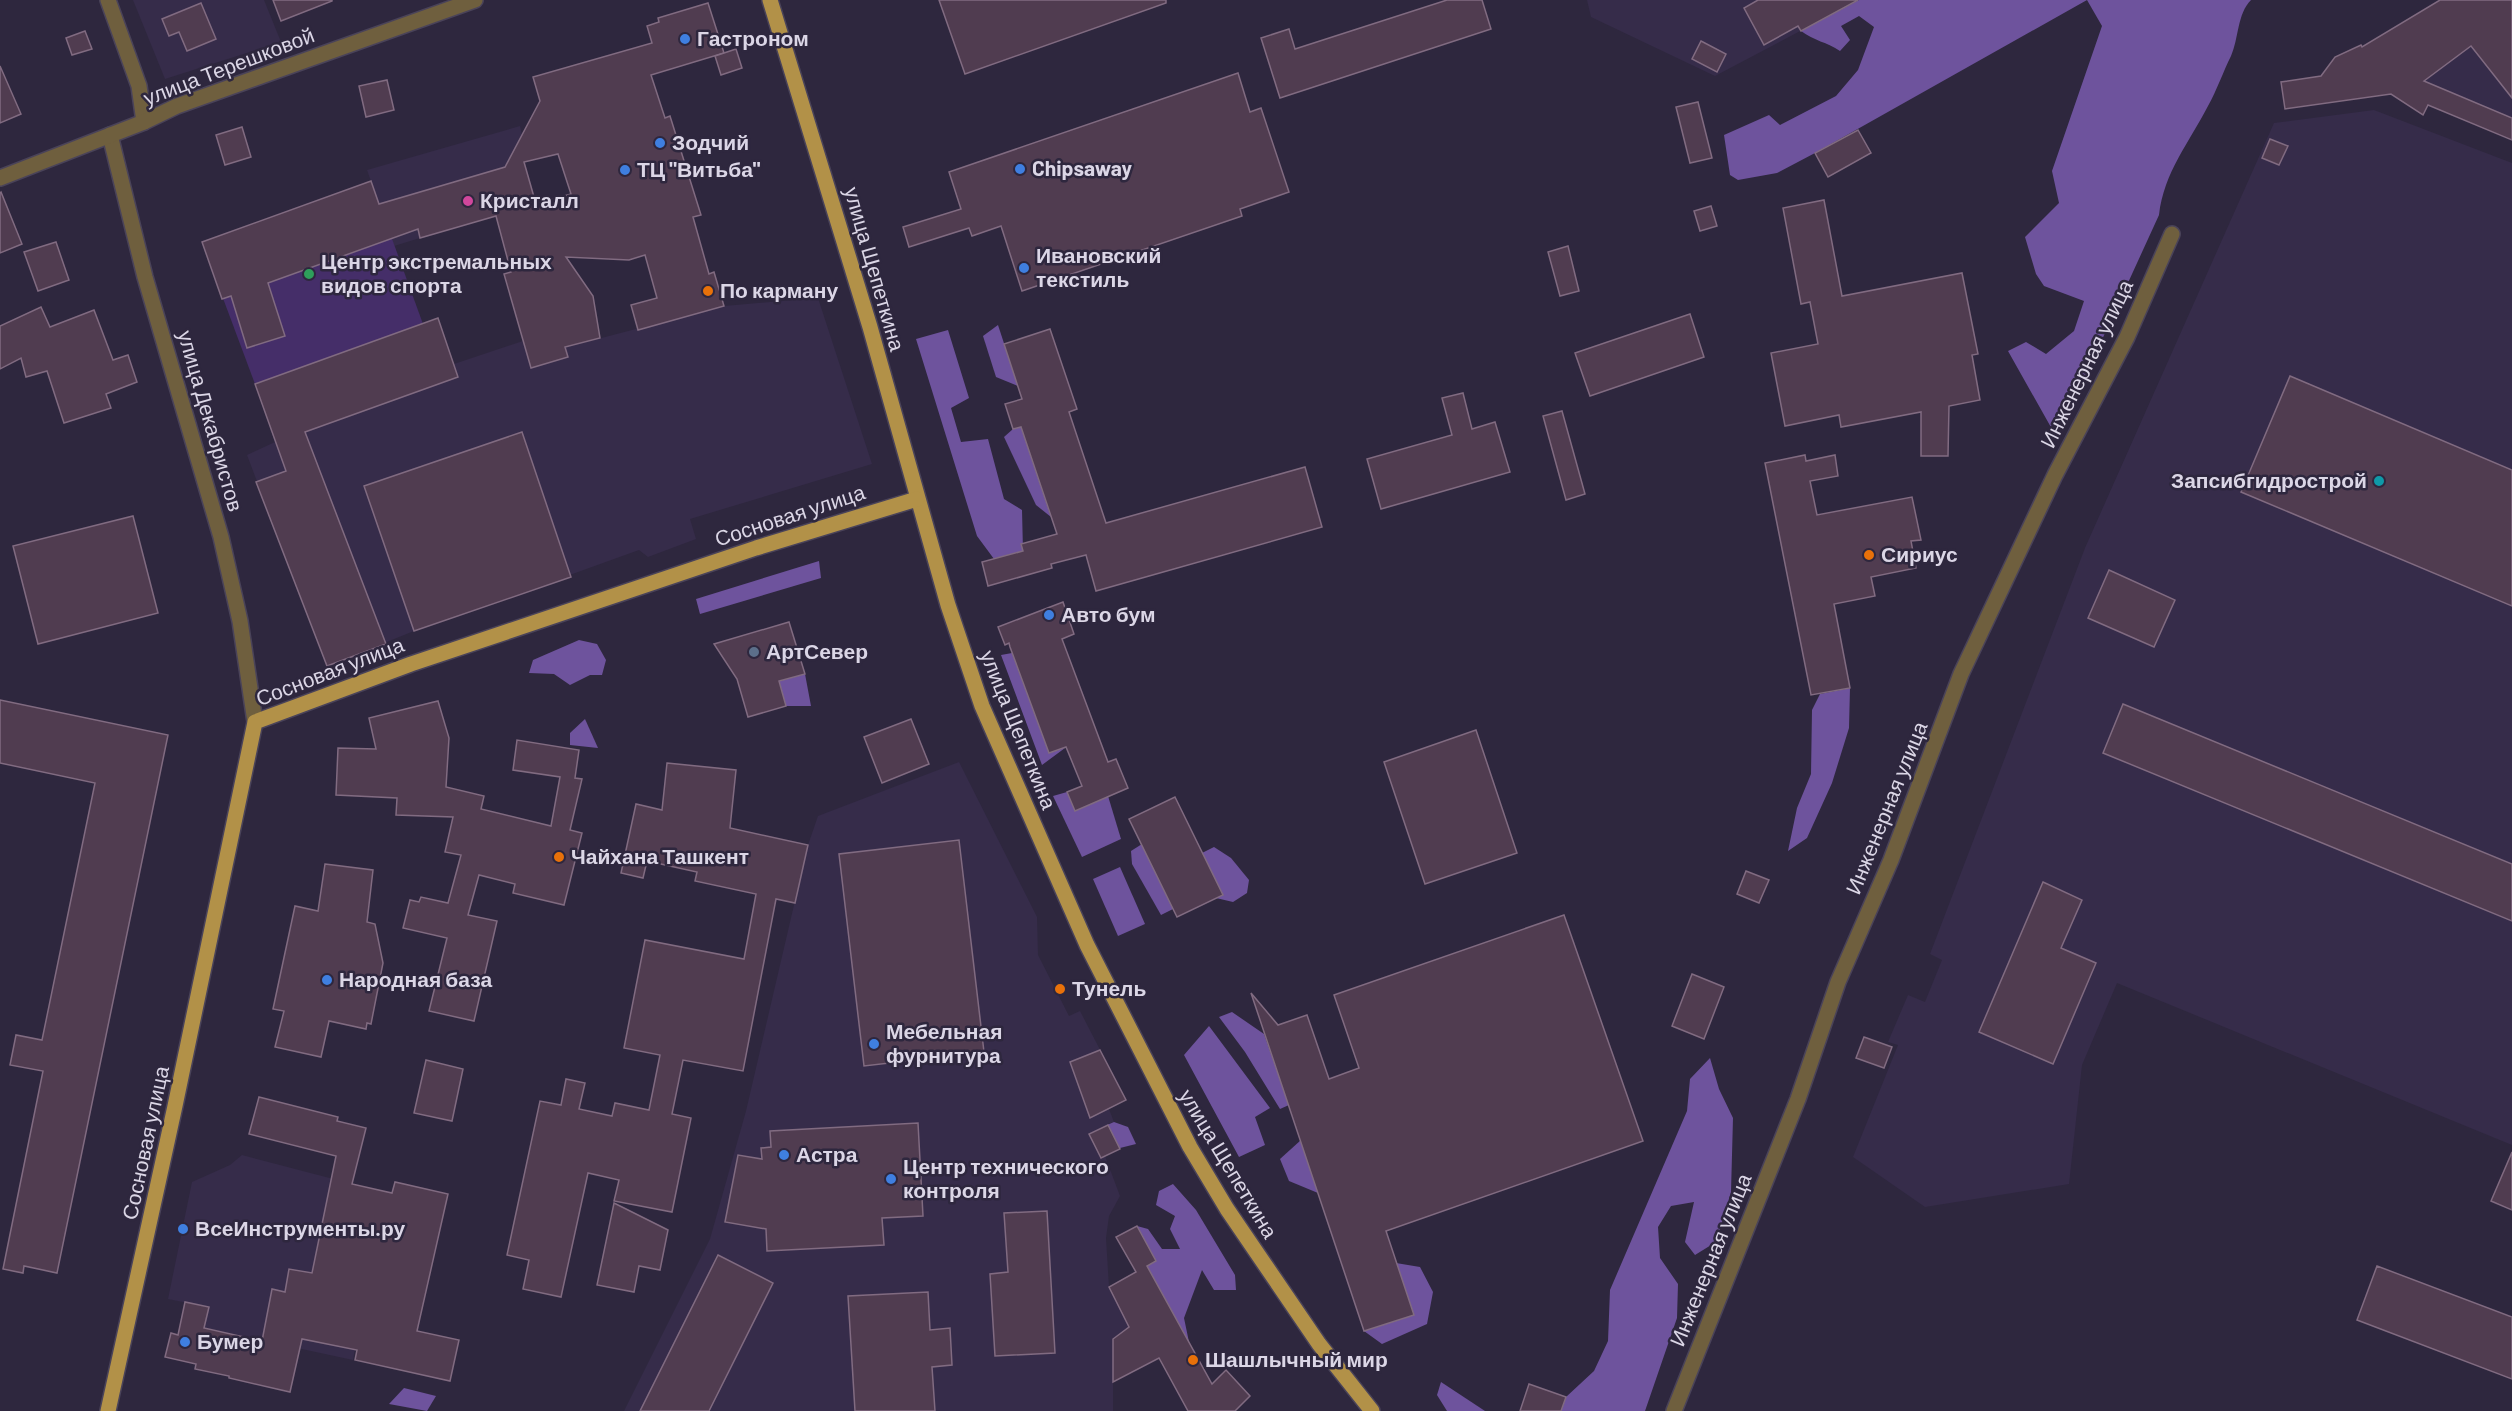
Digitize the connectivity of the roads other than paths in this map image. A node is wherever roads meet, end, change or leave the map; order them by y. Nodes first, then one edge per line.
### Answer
1 (108, 0) edge
2 (475, 0) edge
3 (770, 0) edge
4 (144, 122) junction
5 (110, 135) junction
6 (0, 178) edge
7 (2172, 234) dead end
8 (917, 499) junction
9 (255, 722) junction
10 (108, 1411) edge
11 (1372, 1411) edge
12 (1674, 1411) edge

1 - 4 street
2 - 4 street, улица Терешковой
3 - 8 main road, улица Щепеткина
4 - 5 street, улица Терешковой
5 - 6 street, улица Терешковой
5 - 9 street, улица Декабристов
7 - 12 street, Инженерная улица
8 - 9 main road, Сосновая улица
8 - 11 main road, улица Щепеткина
9 - 10 main road, Сосновая улица

